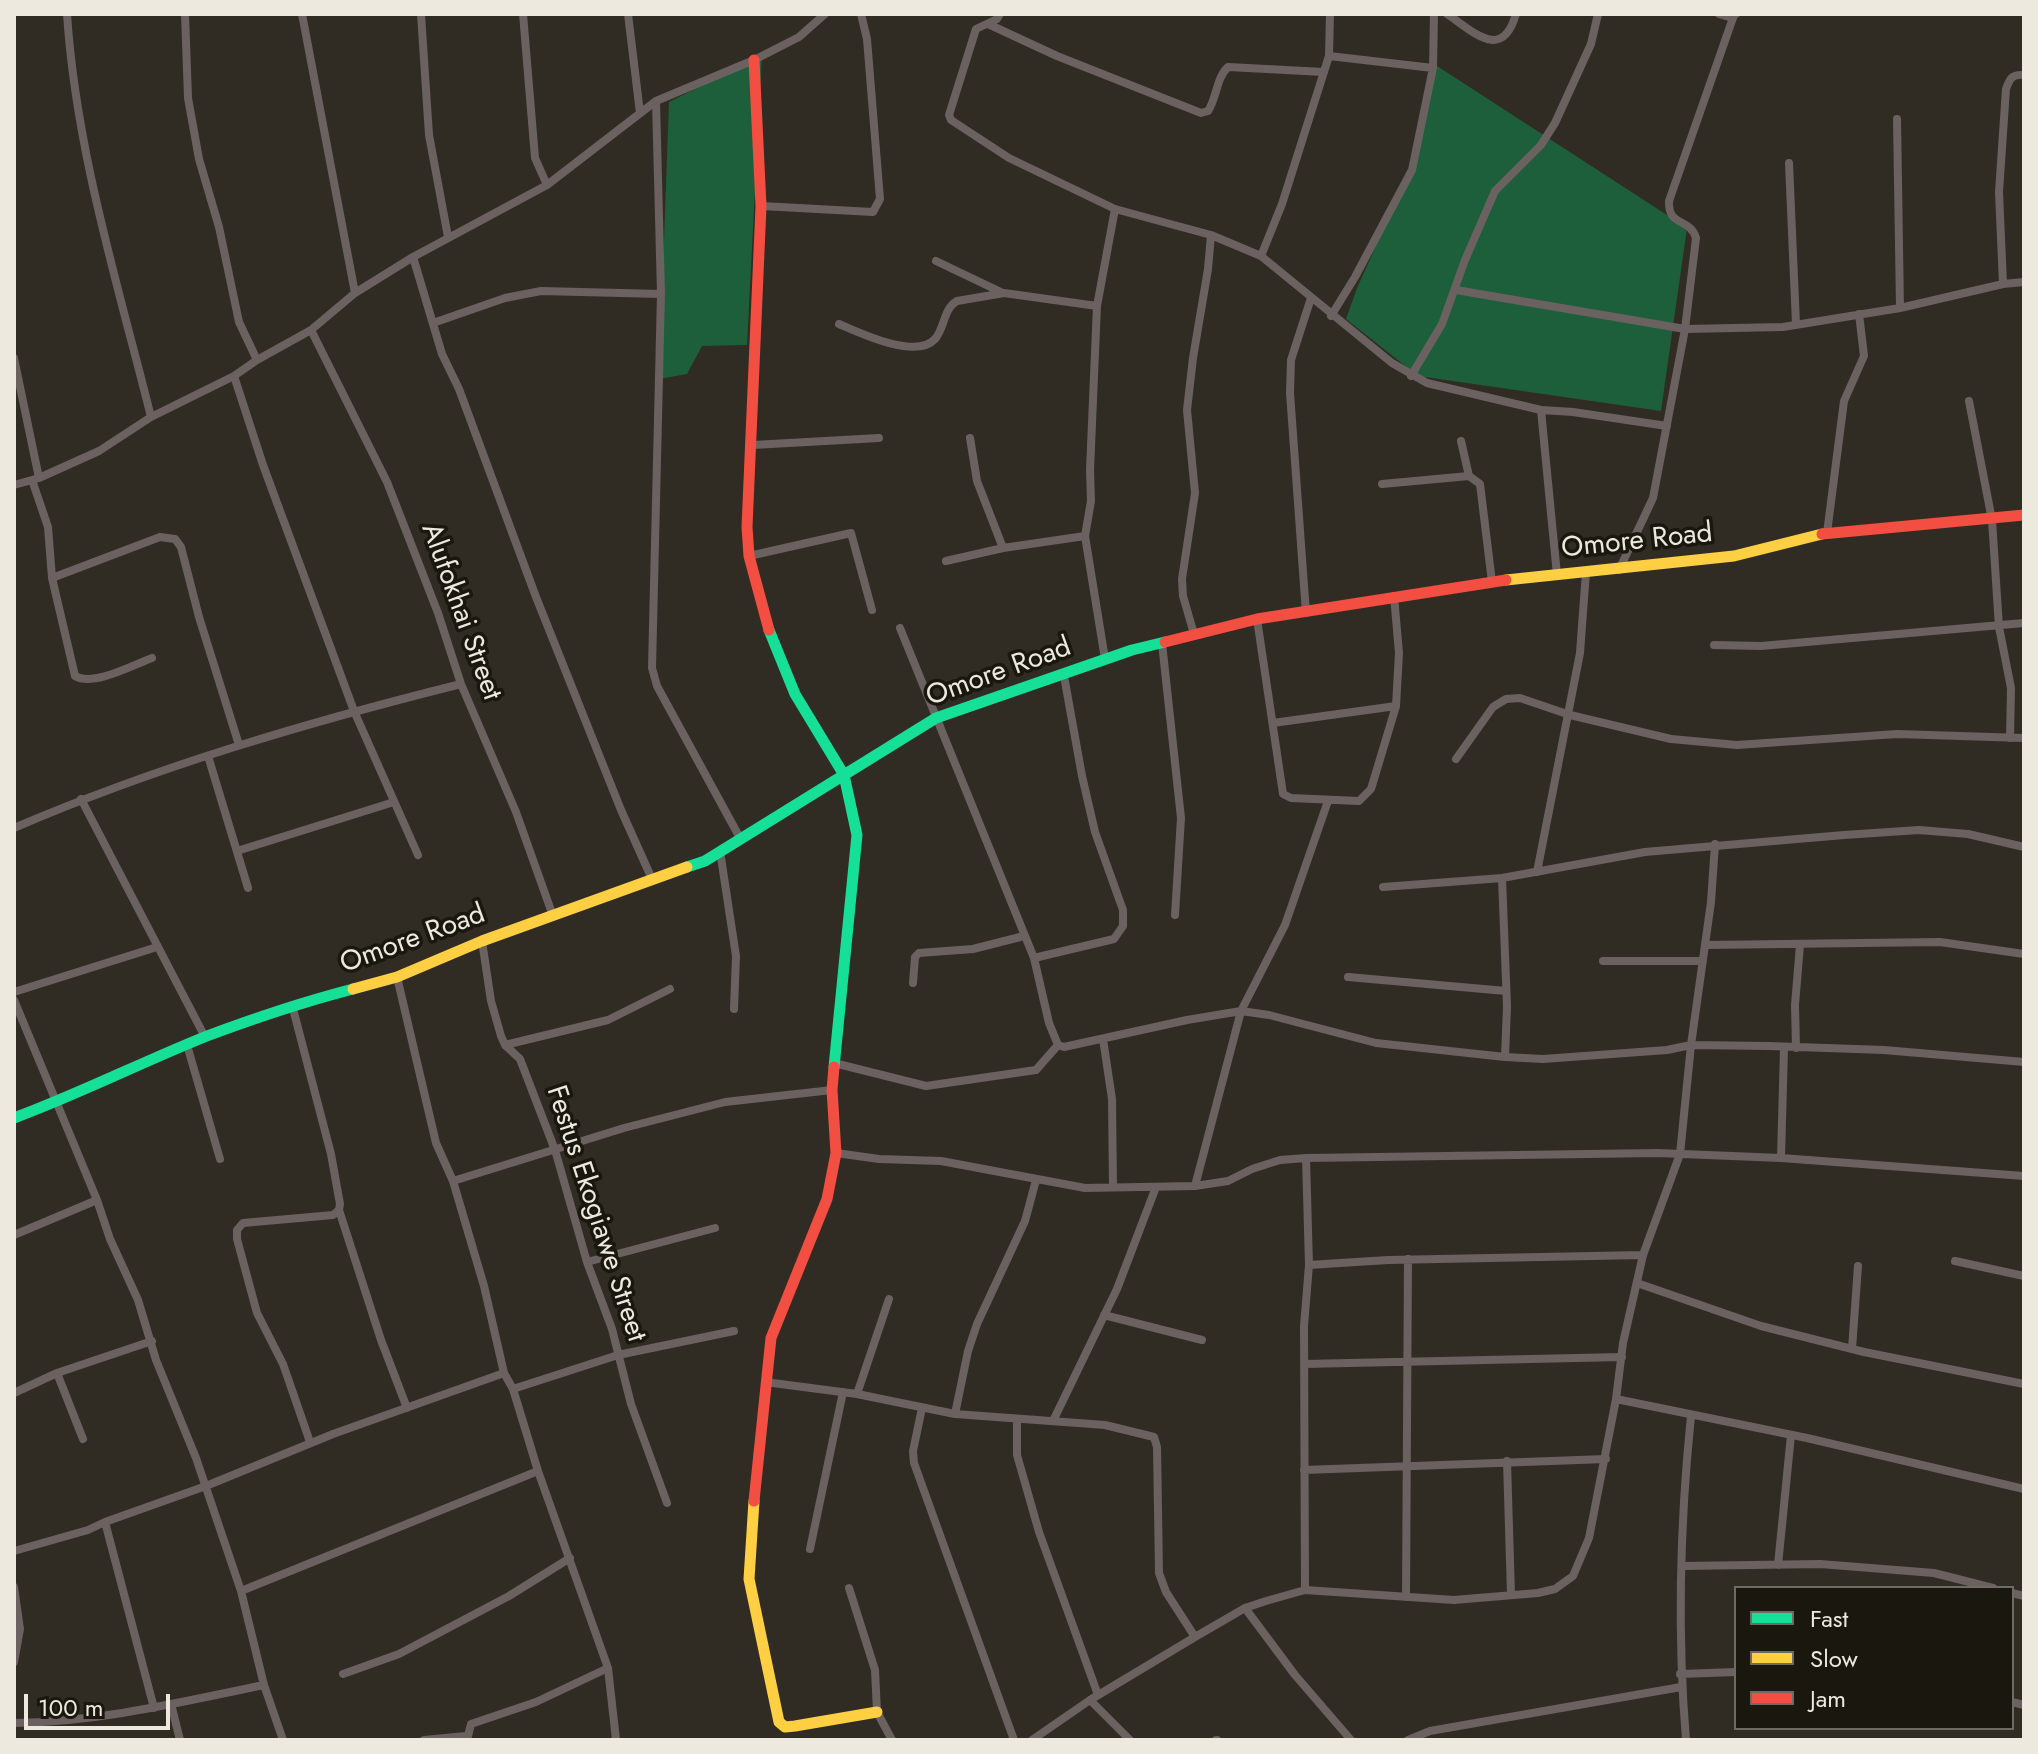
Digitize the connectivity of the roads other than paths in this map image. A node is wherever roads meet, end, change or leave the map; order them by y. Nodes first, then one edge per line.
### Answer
1 (67, 14) edge
2 (185, 14) edge
3 (302, 14) edge
4 (421, 14) edge
5 (523, 14) edge
6 (628, 14) edge
7 (825, 14) edge
8 (861, 14) edge
9 (1000, 14) edge
10 (1330, 14) edge
11 (1434, 14) edge
12 (1447, 14) edge
13 (1516, 14) edge
14 (1598, 14) edge
15 (1719, 14) edge
16 (1735, 14) edge
17 (988, 24) junction
18 (1329, 56) junction
19 (754, 60) junction
20 (1433, 68) junction
21 (1324, 72) junction
22 (2024, 75) edge
23 (656, 101) junction
24 (640, 113) junction
25 (1897, 119) dead end
26 (1789, 163) dead end
27 (547, 185) junction
28 (761, 206) junction
29 (1115, 209) junction
30 (1211, 235) junction
31 (448, 237) junction
32 (1261, 256) junction
33 (413, 257) junction
34 (936, 261) dead end
35 (2003, 284) junction
36 (2023, 285) edge
37 (1456, 290) junction
38 (355, 293) junction
39 (1004, 293) junction
40 (661, 294) junction
41 (1311, 298) junction
42 (1097, 306) junction
43 (1900, 308) junction
44 (1859, 314) junction
45 (1331, 316) junction
46 (433, 323) junction
47 (839, 324) dead end
48 (1796, 324) junction
49 (1685, 329) junction
50 (311, 330) junction
51 (14, 358) edge
52 (257, 360) junction
53 (234, 376) junction
54 (1411, 376) junction
55 (1969, 401) dead end
56 (1541, 410) junction
57 (151, 417) junction
58 (1667, 426) junction
59 (879, 438) dead end
60 (970, 438) dead end
61 (1461, 441) dead end
62 (753, 445) junction
63 (1469, 476) junction
64 (36, 479) junction
65 (1382, 484) dead end
66 (14, 485) edge
67 (2024, 515) edge
68 (1992, 520) junction
69 (1827, 533) junction
70 (1085, 536) junction
71 (1003, 548) junction
72 (749, 556) junction
73 (946, 561) dead end
74 (1619, 570) junction
75 (1586, 572) junction
76 (1557, 575) junction
77 (52, 578) junction
78 (1492, 582) junction
79 (1394, 596) junction
80 (872, 610) dead end
81 (1306, 613) junction
82 (1257, 619) junction
83 (2024, 623) edge
84 (1999, 627) junction
85 (900, 628) dead end
86 (1194, 634) junction
87 (1162, 643) junction
88 (1714, 645) dead end
89 (152, 658) dead end
90 (1105, 659) junction
91 (1064, 676) junction
92 (461, 684) junction
93 (1396, 706) junction
94 (354, 711) junction
95 (1570, 715) junction
96 (936, 718) junction
97 (1273, 723) junction
98 (2010, 738) junction
99 (2024, 738) edge
100 (239, 745) junction
101 (208, 756) junction
102 (1456, 759) dead end
103 (844, 775) junction
104 (81, 799) junction
105 (1328, 801) junction
106 (394, 802) junction
107 (14, 828) edge
108 (740, 838) junction
109 (1715, 844) junction
110 (2024, 847) edge
111 (237, 851) junction
112 (720, 851) junction
113 (418, 855) dead end
114 (1537, 872) junction
115 (1502, 878) junction
116 (652, 879) junction
117 (1383, 887) dead end
118 (248, 888) dead end
119 (1175, 915) dead end
120 (553, 916) junction
121 (1024, 936) junction
122 (482, 941) junction
123 (1705, 945) junction
124 (1800, 945) junction
125 (157, 947) junction
126 (2024, 954) edge
127 (1034, 958) junction
128 (1603, 961) dead end
129 (1703, 961) junction
130 (397, 977) junction
131 (1348, 977) dead end
132 (913, 983) dead end
133 (670, 989) dead end
134 (1506, 991) junction
135 (14, 992) edge
136 (14, 1000) edge
137 (292, 1005) junction
138 (734, 1009) dead end
139 (1241, 1011) junction
140 (205, 1037) junction
141 (1103, 1039) junction
142 (187, 1045) junction
143 (505, 1045) junction
144 (1058, 1045) junction
145 (1691, 1045) junction
146 (1784, 1048) junction
147 (1796, 1048) junction
148 (1505, 1057) junction
149 (2024, 1062) edge
150 (834, 1063) junction
151 (832, 1090) junction
152 (57, 1102) junction
153 (14, 1118) edge
154 (555, 1150) junction
155 (836, 1153) junction
156 (1680, 1154) junction
157 (1306, 1158) junction
158 (1781, 1158) junction
159 (220, 1159) dead end
160 (2024, 1176) edge
161 (1036, 1180) junction
162 (453, 1181) junction
163 (1113, 1186) junction
164 (1195, 1186) junction
165 (1156, 1187) junction
166 (97, 1200) junction
167 (339, 1210) junction
168 (715, 1228) dead end
169 (14, 1235) edge
170 (1643, 1255) junction
171 (1408, 1259) junction
172 (1955, 1261) dead end
173 (587, 1262) junction
174 (1309, 1265) junction
175 (1858, 1266) dead end
176 (2024, 1276) edge
177 (1637, 1283) junction
178 (889, 1299) dead end
179 (1104, 1315) junction
180 (734, 1331) dead end
181 (1202, 1340) dead end
182 (152, 1341) junction
183 (1852, 1349) junction
184 (618, 1355) junction
185 (1622, 1357) junction
186 (1409, 1362) junction
187 (1304, 1364) junction
188 (57, 1373) junction
189 (504, 1373) junction
190 (765, 1382) junction
191 (2024, 1384) edge
192 (513, 1389) junction
193 (843, 1392) junction
194 (14, 1393) edge
195 (857, 1394) junction
196 (1616, 1399) junction
197 (407, 1408) junction
198 (922, 1408) junction
199 (955, 1414) junction
200 (1691, 1416) junction
201 (1017, 1419) junction
202 (1053, 1421) junction
203 (1791, 1435) junction
204 (83, 1439) dead end
205 (310, 1442) junction
206 (1606, 1459) junction
207 (1507, 1461) junction
208 (1408, 1465) junction
209 (1304, 1470) junction
210 (538, 1471) junction
211 (206, 1486) junction
212 (2024, 1489) edge
213 (667, 1503) dead end
214 (105, 1522) junction
215 (810, 1549) dead end
216 (14, 1551) edge
217 (570, 1558) junction
218 (1778, 1565) junction
219 (1682, 1566) junction
220 (1985, 1586) edge
221 (14, 1587) edge
222 (849, 1588) dead end
223 (1305, 1590) junction
224 (241, 1591) junction
225 (1511, 1595) junction
226 (1406, 1597) junction
227 (1245, 1608) junction
228 (1195, 1637) junction
229 (14, 1662) edge
230 (608, 1668) junction
231 (1734, 1672) edge
232 (343, 1674) dead end
233 (1680, 1674) junction
234 (264, 1685) junction
235 (1681, 1687) junction
236 (1094, 1698) junction
237 (171, 1704) junction
238 (154, 1708) junction
239 (877, 1712) junction
240 (14, 1723) edge
241 (785, 1727) junction
242 (466, 1738) edge
243 (180, 1740) edge
244 (283, 1740) edge
245 (424, 1740) edge
246 (616, 1740) edge
247 (787, 1740) edge
248 (892, 1740) edge
249 (1014, 1740) edge
250 (1032, 1740) edge
251 (1130, 1740) edge
252 (1351, 1740) edge
253 (1408, 1740) edge
254 (1686, 1740) edge

1 - 57 street
2 - 52 street
3 - 38 street
4 - 31 street
5 - 27 street
6 - 24 street
7 - 19 street
8 - 28 street
9 - 17 street
10 - 18 street
11 - 20 street
12 - 13 street
14 - 37 street
15 - 16 street
16 - 49 street
17 - 21 street
17 - 29 street
18 - 20 street
18 - 21 street
19 - 23 street
19 - 28 street
20 - 45 street
21 - 32 street
22 - 35 street
23 - 24 street
23 - 40 street
24 - 27 street
25 - 43 street
26 - 48 street
27 - 31 street
28 - 62 street
29 - 30 street
29 - 42 street
30 - 32 street
30 - 86 street
31 - 33 street
32 - 41 street
33 - 38 street
33 - 46 street
34 - 39 street
35 - 36 street
35 - 43 street
37 - 49 street
37 - 54 street
38 - 50 street
39 - 42 street
39 - 47 street
40 - 46 street
40 - 108 street
41 - 45 street
41 - 81 street
42 - 70 street
43 - 44 street
44 - 48 street
44 - 69 street
45 - 54 street
46 - 116 street
48 - 49 street
49 - 58 street
50 - 52 street
50 - 92 street, Alufokhai Street
51 - 64 street
52 - 53 street
53 - 57 street
53 - 94 street
54 - 56 street
55 - 68 street
56 - 58 street
56 - 76 street
57 - 64 street
58 - 74 street
59 - 62 street
60 - 71 street
61 - 63 street
62 - 72 street
63 - 65 street
63 - 78 street
64 - 66 street
64 - 77 street
67 - 68 street, Omore Road
68 - 69 street, Omore Road
68 - 84 street
69 - 74 street, Omore Road
70 - 71 street
70 - 90 street
71 - 73 street
72 - 80 street
72 - 103 street
74 - 75 street, Omore Road
75 - 76 street, Omore Road
75 - 95 street
76 - 78 street, Omore Road
77 - 89 street
77 - 100 street
78 - 79 street, Omore Road
79 - 81 street, Omore Road
79 - 93 street
81 - 82 street, Omore Road
82 - 86 street, Omore Road
82 - 97 street
83 - 84 street
84 - 88 street
84 - 98 street
85 - 96 street
86 - 87 street, Omore Road
87 - 90 street, Omore Road
87 - 119 street
90 - 91 street, Omore Road
91 - 96 street, Omore Road
91 - 127 street
92 - 94 street
92 - 120 street, Alufokhai Street
93 - 97 street
93 - 105 street
94 - 100 street
94 - 106 street
95 - 98 street
95 - 102 street
95 - 114 street
96 - 103 street, Omore Road
96 - 121 street
97 - 105 street
98 - 99 street
100 - 101 street
101 - 104 street
101 - 111 street
103 - 108 street, Omore Road
103 - 150 street
104 - 107 street
104 - 125 street
105 - 139 street
106 - 111 street
106 - 113 street
108 - 112 street, Omore Road
109 - 110 street
109 - 114 street
109 - 123 street
111 - 118 street
112 - 116 street, Omore Road
112 - 138 street
114 - 115 street
115 - 117 street
115 - 134 street
116 - 120 street, Omore Road
120 - 122 street, Omore Road
121 - 127 street
121 - 132 street
122 - 130 street, Omore Road
122 - 143 street, Festus Ekogiawe Street
123 - 124 street
123 - 129 street
124 - 126 street
124 - 147 street
125 - 135 street
125 - 140 street
127 - 144 street
128 - 129 street
129 - 145 street
130 - 137 street, Omore Road
130 - 162 street
131 - 134 street
133 - 143 street
134 - 148 street
136 - 152 street
137 - 140 street, Omore Road
137 - 167 street
139 - 141 street
139 - 148 street
139 - 164 street
140 - 142 street, Omore Road
141 - 144 street
141 - 163 street
142 - 152 street, Omore Road
142 - 159 street
143 - 154 street, Festus Ekogiawe Street
144 - 150 street
145 - 146 street
145 - 148 street
145 - 156 street
146 - 147 street
146 - 158 street
147 - 149 street
150 - 151 street
151 - 154 street
151 - 155 street
152 - 153 street, Omore Road
152 - 166 street
154 - 162 street
154 - 173 street, Festus Ekogiawe Street
155 - 161 street
155 - 190 street
156 - 157 street
156 - 158 street
156 - 170 street
157 - 164 street
157 - 174 street
158 - 160 street
161 - 163 street
161 - 199 street
162 - 189 street
163 - 165 street
164 - 165 street
165 - 179 street
166 - 169 street
166 - 182 street
167 - 197 street
167 - 205 street
168 - 173 street
170 - 171 street
170 - 177 street
171 - 174 street
171 - 186 street
172 - 176 street
173 - 184 street, Festus Ekogiawe Street
174 - 187 street
175 - 183 street
177 - 183 street
177 - 185 street
178 - 195 street
179 - 181 street
179 - 202 street
180 - 184 street
182 - 188 street
182 - 211 street
183 - 191 street
184 - 192 street
184 - 213 street, Festus Ekogiawe Street
185 - 186 street
185 - 196 street
186 - 187 street
186 - 208 street
187 - 209 street
188 - 194 street
188 - 204 street
189 - 192 street
189 - 197 street
190 - 193 street
190 - 241 street
192 - 210 street
193 - 195 street
193 - 215 street
195 - 198 street
196 - 200 street
196 - 206 street
197 - 205 street
198 - 199 street
198 - 249 street
199 - 201 street
200 - 203 street
200 - 219 street
201 - 202 street
201 - 236 street
202 - 228 street
203 - 212 street
203 - 218 street
205 - 211 street
206 - 207 street
206 - 225 street
207 - 208 street
207 - 225 street
208 - 209 street
208 - 226 street
209 - 223 street
210 - 217 street
210 - 224 street
211 - 214 street
211 - 224 street
214 - 216 street
214 - 238 street
217 - 230 street
217 - 232 street
218 - 219 street
218 - 220 street
219 - 233 street
221 - 229 street
222 - 239 street
223 - 226 street
223 - 227 street
224 - 234 street
225 - 226 street
227 - 228 street
227 - 252 street
228 - 236 street
230 - 242 street
230 - 246 street
231 - 233 street
233 - 235 street
234 - 237 street
234 - 244 street
235 - 253 street
235 - 254 street
236 - 250 street
236 - 251 street
237 - 238 street
237 - 243 street
238 - 240 street
239 - 241 street
239 - 248 street
241 - 247 street
242 - 245 street

